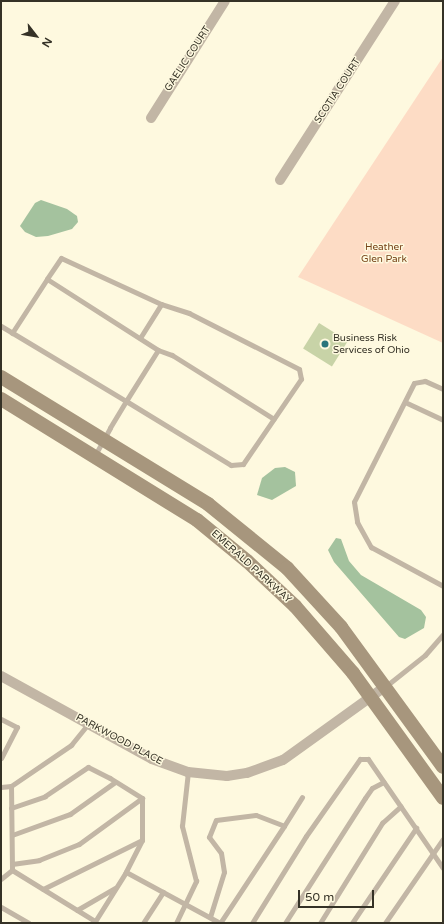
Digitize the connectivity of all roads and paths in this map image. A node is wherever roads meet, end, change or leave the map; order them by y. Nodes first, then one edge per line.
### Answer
1 (225, 1) edge
2 (395, 1) edge
3 (151, 118) dead end
4 (280, 180) dead end
5 (47, 279) junction
6 (161, 304) junction
7 (1, 326) edge
8 (12, 333) junction
9 (140, 338) junction
10 (158, 350) junction
11 (1, 377) edge
12 (443, 389) edge
13 (1, 399) edge
14 (126, 401) junction
15 (407, 403) junction
16 (274, 419) junction
17 (443, 420) edge
18 (104, 438) junction
19 (94, 456) junction
20 (443, 586) edge
21 (443, 634) edge
22 (1, 676) edge
23 (386, 686) junction
24 (372, 698) junction
25 (1, 719) edge
26 (88, 724) junction
27 (1, 758) edge
28 (443, 767) edge
29 (188, 772) junction
30 (115, 782) junction
31 (384, 782) junction
32 (11, 786) junction
33 (1, 787) edge
34 (302, 797) dead end
35 (142, 798) junction
36 (443, 798) edge
37 (401, 806) junction
38 (11, 808) junction
39 (284, 826) junction
40 (416, 828) junction
41 (12, 835) junction
42 (443, 839) edge
43 (142, 840) junction
44 (432, 851) junction
45 (12, 867) junction
46 (443, 868) edge
47 (126, 872) junction
48 (1, 879) edge
49 (116, 887) junction
50 (43, 889) junction
51 (163, 892) junction
52 (187, 904) junction
53 (1, 907) edge
54 (77, 910) junction
55 (210, 917) junction
56 (95, 922) edge
57 (29, 923) edge
58 (143, 923) edge
59 (176, 923) edge
60 (220, 923) edge
61 (252, 923) edge
62 (285, 923) edge
63 (320, 923) edge
64 (352, 923) edge
65 (385, 923) edge

1 - 3 street, GAELIC COURT
2 - 4 street, SCOTIA COURT
5 - 6 lane
5 - 8 lane
5 - 9 lane
6 - 9 lane
6 - 16 lane
7 - 8 lane
8 - 14 lane
9 - 10 lane
10 - 14 lane
10 - 16 lane
11 - 18 main road, EMERALD PARKWAY
12 - 15 lane
13 - 19 main road, EMERALD PARKWAY
14 - 16 lane
14 - 18 lane
15 - 17 lane
15 - 20 lane
18 - 19 lane
18 - 23 main road, EMERALD PARKWAY
19 - 24 main road, EMERALD PARKWAY
21 - 23 lane
22 - 26 street, PARKWOOD PLACE
23 - 24 street, PARKWOOD PLACE
23 - 28 main road, EMERALD PARKWAY
24 - 29 street, PARKWOOD PLACE
24 - 36 main road, EMERALD PARKWAY
25 - 27 lane
26 - 29 street, PARKWOOD PLACE
26 - 32 lane
29 - 52 lane
30 - 35 lane
30 - 38 lane
30 - 41 lane
31 - 37 lane
31 - 61 lane
31 - 62 lane
32 - 33 lane
32 - 38 lane
34 - 39 lane
35 - 43 lane
35 - 45 lane
37 - 40 lane
37 - 63 lane
38 - 41 lane
39 - 55 lane
39 - 60 lane
40 - 44 lane
40 - 64 lane
41 - 45 lane
42 - 44 lane
43 - 47 lane
43 - 50 lane
44 - 46 lane
44 - 65 lane
45 - 48 lane
45 - 50 lane
47 - 49 lane
47 - 51 lane
49 - 54 lane
49 - 56 lane
50 - 54 lane
51 - 52 lane
51 - 58 lane
52 - 55 lane
52 - 59 lane
53 - 57 lane
54 - 56 lane
55 - 60 lane

